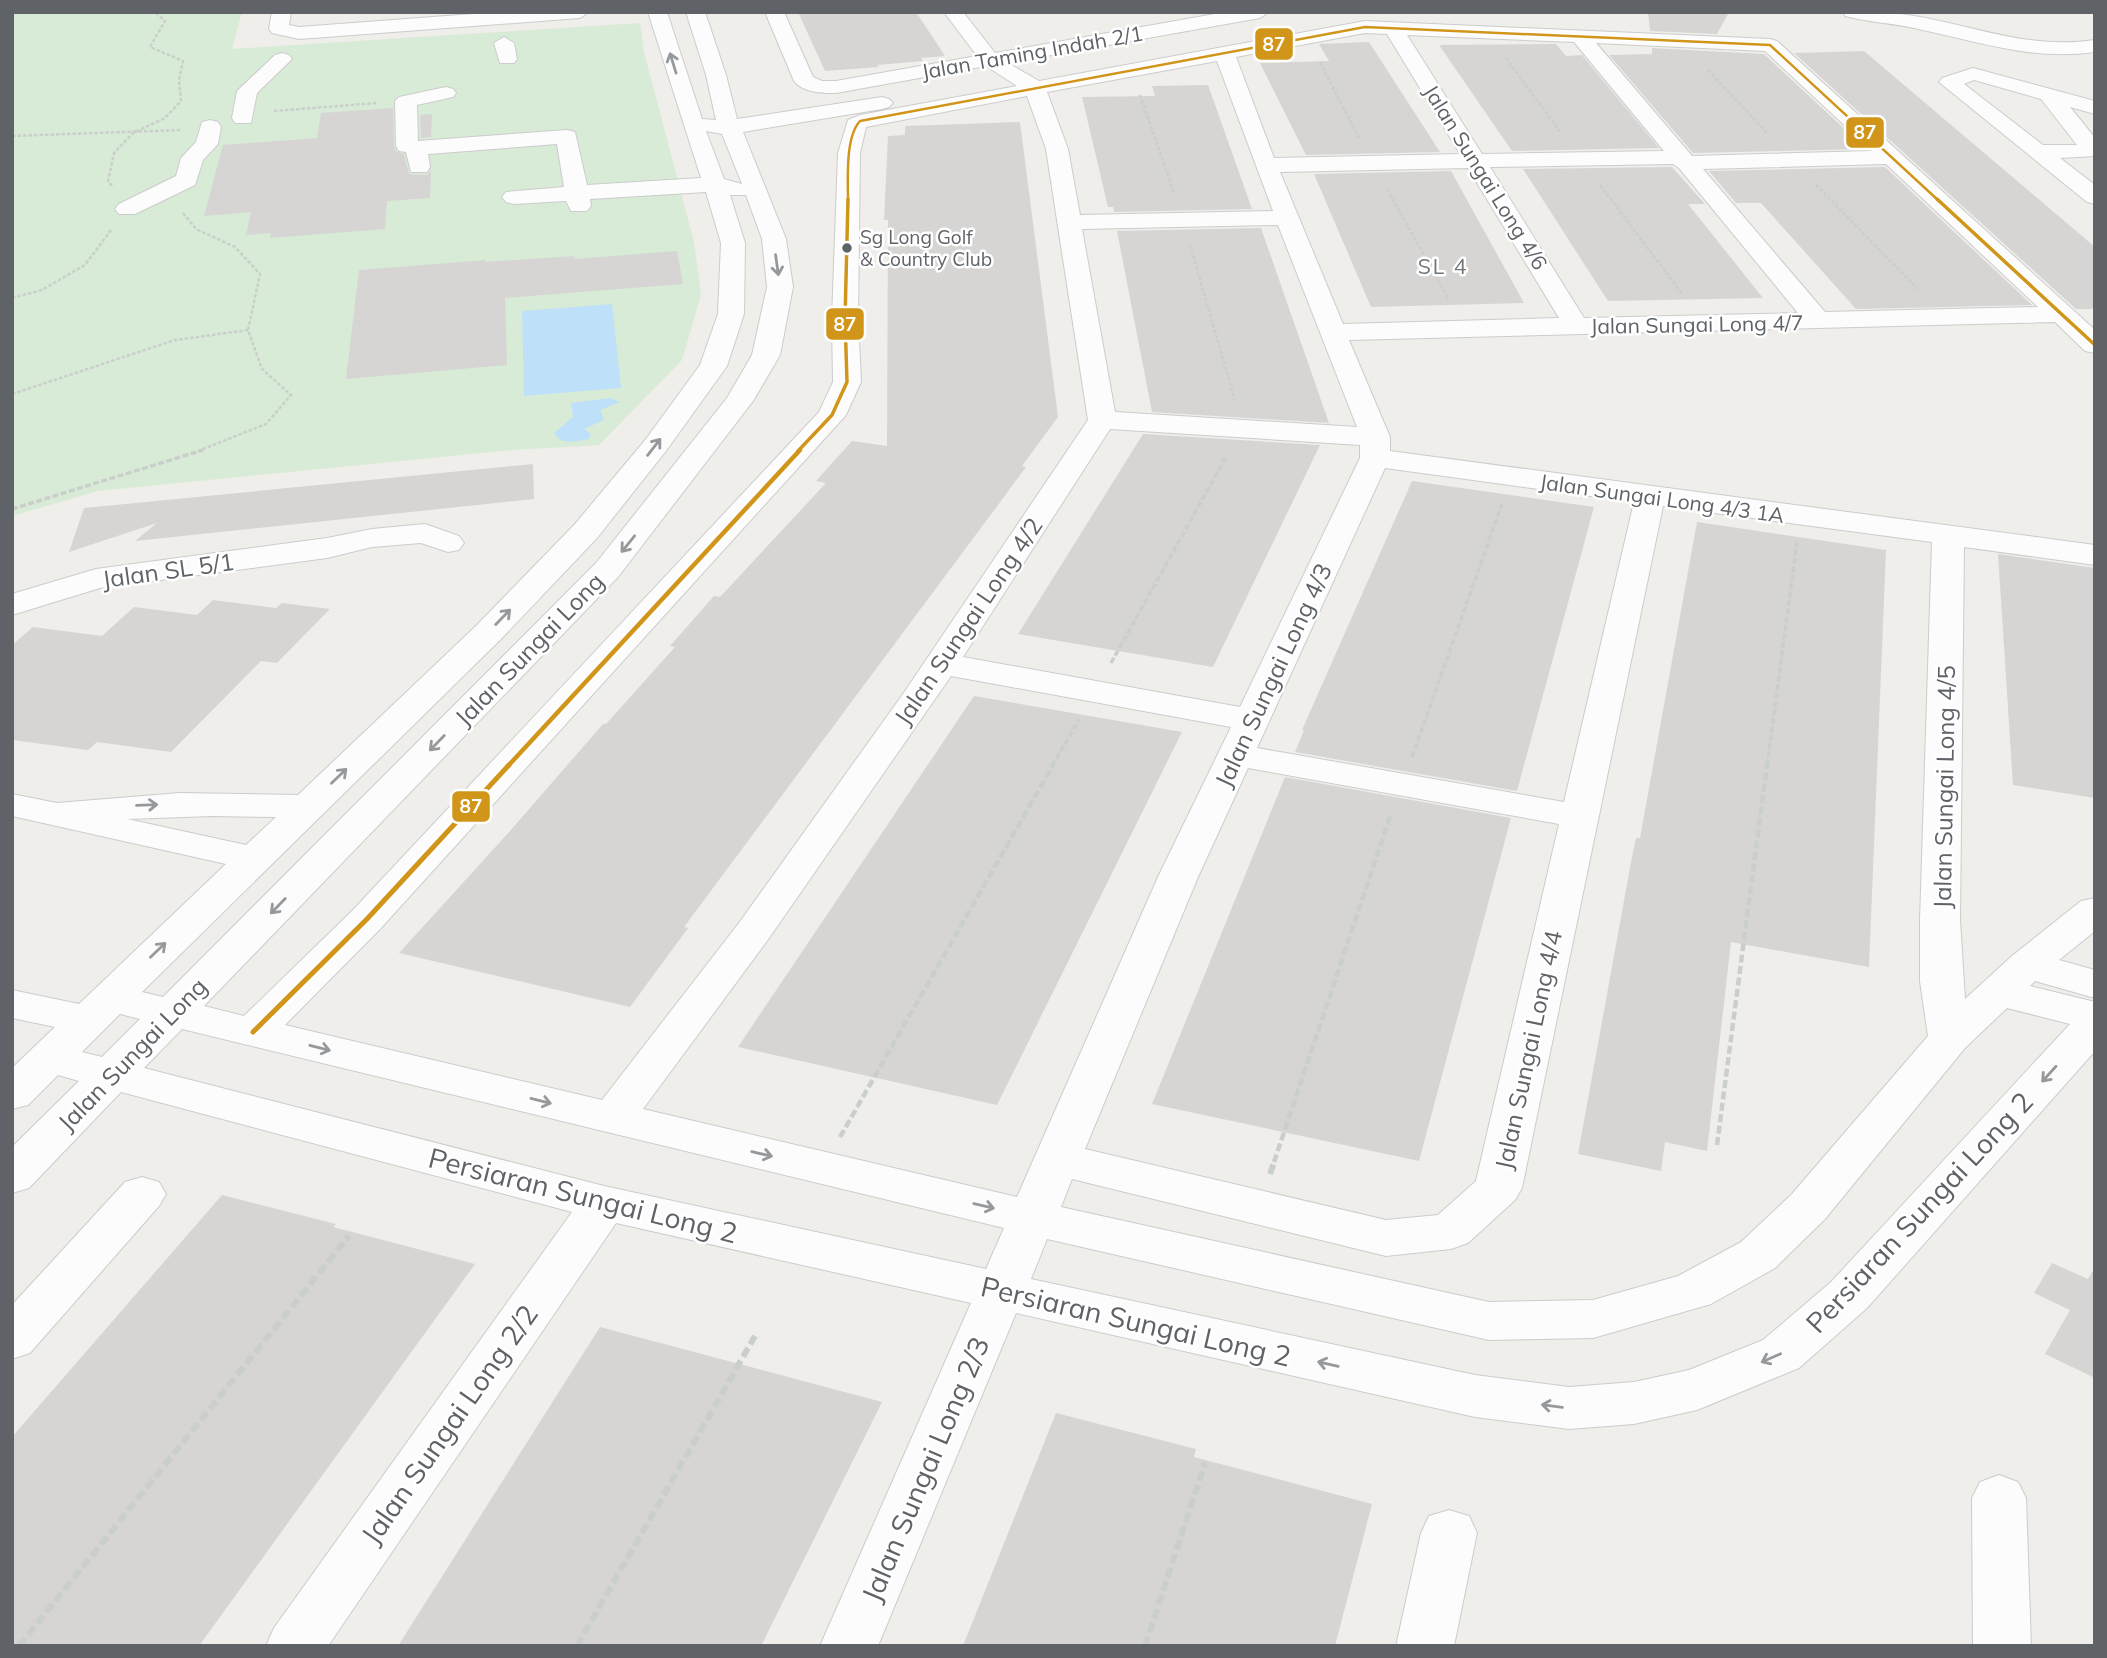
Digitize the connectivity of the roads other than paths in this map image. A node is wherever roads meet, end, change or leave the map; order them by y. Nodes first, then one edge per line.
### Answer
1 (282, 12) edge
2 (580, 12) edge
3 (657, 12) edge
4 (695, 12) edge
5 (710, 12) edge
6 (774, 12) edge
7 (953, 12) edge
8 (1260, 12) edge
9 (1346, 12) edge
10 (1852, 12) edge
11 (1888, 12) edge
12 (1954, 12) edge
13 (1392, 20) edge
14 (1910, 21) junction
15 (1581, 38) junction
16 (705, 44) junction
17 (2095, 46) edge
18 (1224, 53) junction
19 (282, 59) dead end
20 (990, 60) junction
21 (1940, 66) dead end
22 (1973, 74) junction
23 (716, 75) junction
24 (1021, 80) junction
25 (446, 93) dead end
26 (2049, 95) junction
27 (2095, 108) edge
28 (811, 112) junction
29 (243, 118) dead end
30 (710, 124) junction
31 (210, 127) dead end
32 (2039, 152) junction
33 (1890, 157) junction
34 (1682, 160) junction
35 (1477, 161) junction
36 (1266, 166) junction
37 (737, 183) junction
38 (2095, 197) edge
39 (578, 199) junction
40 (515, 204) dead end
41 (127, 209) road end
42 (1287, 218) junction
43 (1069, 222) junction
44 (2061, 314) junction
45 (1819, 321) junction
46 (1577, 327) junction
47 (1332, 332) junction
48 (2095, 345) edge
49 (1102, 420) junction
50 (1375, 447) junction
51 (1650, 497) junction
52 (1948, 536) junction
53 (327, 548) dead end
54 (2095, 555) edge
55 (12, 605) edge
56 (942, 664) junction
57 (1252, 720) junction
58 (1236, 755) junction
59 (12, 805) edge
60 (306, 807) junction
61 (55, 815) junction
62 (1578, 816) junction
63 (253, 858) junction
64 (2095, 910) edge
65 (2013, 979) junction
66 (2095, 984) edge
67 (12, 1004) edge
68 (97, 1009) junction
69 (171, 1013) junction
70 (2095, 1016) edge
71 (2095, 1023) edge
72 (253, 1032) junction
73 (1950, 1038) junction
74 (48, 1058) junction
75 (113, 1074) junction
76 (12, 1094) edge
77 (612, 1118) junction
78 (1056, 1159) junction
79 (12, 1176) edge
80 (142, 1194) dead end
81 (604, 1203) junction
82 (1033, 1218) junction
83 (1000, 1291) junction
84 (12, 1339) edge
85 (1999, 1498) dead end
86 (1448, 1533) dead end
87 (295, 1646) edge
88 (849, 1646) edge
89 (1424, 1646) edge
90 (2002, 1646) edge

1 - 2 street
30 -> 3 street, Jalan Sungai Long
4 - 16 street, Jalan Sungai Long
5 - 16 street
6 - 20 street, Jalan Taming Indah 2/1
7 - 20 street
8 - 20 street, Jalan Taming Indah 2/1
9 - 24 street
10 - 14 street
11 - 14 street
12 - 14 street
13 - 15 street
13 - 18 street
13 - 24 street
13 - 35 street, Jalan Sungai Long 4/6
14 - 17 street
15 - 33 street
15 - 34 street, Jalan Sungai Long 4/7
16 - 23 street, Jalan Sungai Long
18 - 24 street
18 - 36 street
19 - 29 street
20 - 24 street
21 - 22 street
22 - 26 street
22 - 32 street
23 - 28 street
23 - 30 street, Jalan Sungai Long
24 - 28 street
24 - 43 street
24 - 72 street
25 - 39 street
26 - 27 street
26 - 32 street
28 - 30 street
28 - 37 street
30 - 37 street, Jalan Sungai Long
30 - 37 street, Jalan Sungai Long
31 - 41 street
32 - 38 street
33 - 34 street
33 - 44 street
34 - 35 street
34 - 45 street, Jalan Sungai Long 4/7
35 - 36 street
35 - 46 street, Jalan Sungai Long 4/6
36 - 42 street
37 - 39 street
60 -> 37 street, Jalan Sungai Long
37 -> 69 street, Jalan Sungai Long
39 - 40 street
42 - 43 street
42 - 47 street
43 - 49 street
44 - 45 street
44 - 48 street
45 - 46 street, Jalan Sungai Long 4/7
46 - 47 street, Jalan Sungai Long 4/7
47 - 50 street
49 - 50 street, Jalan Sungai Long 4/3 1A
49 - 56 street, Jalan Sungai Long 4/2
50 - 51 street, Jalan Sungai Long 4/3 1A
50 - 57 street, Jalan Sungai Long 4/3
51 - 52 street, Jalan Sungai Long 4/3 1A
51 - 62 street, Jalan Sungai Long 4/4
52 - 54 street, Jalan Sungai Long 4/3 1A
52 - 73 street, Jalan Sungai Long 4/5
53 - 55 street, Jalan SL 5/1
56 - 57 street
56 - 77 street, Jalan Sungai Long 4/2
57 - 58 street, Jalan Sungai Long 4/3
58 - 62 street
58 - 78 street, Jalan Sungai Long 4/3
59 - 61 street
61 -> 60 street
60 - 63 street, Jalan Sungai Long
61 - 63 street
62 - 78 street, Jalan Sungai Long 4/4
68 -> 63 street, Jalan Sungai Long
64 - 65 street
65 - 66 street
65 - 70 street
65 - 73 street
67 - 68 street
68 - 69 street
68 - 74 street, Jalan Sungai Long
69 - 72 street
69 - 75 street, Jalan Sungai Long
71 -> 83 street, Persiaran Sungai Long 2
72 -> 77 street
73 - 82 street
74 - 75 street, Persiaran Sungai Long 2
74 - 76 street, Jalan Sungai Long
75 - 79 street, Jalan Sungai Long
75 - 81 street, Persiaran Sungai Long 2
77 -> 82 street
78 - 82 street, Jalan Sungai Long 4/3
80 - 84 street
81 - 83 street, Persiaran Sungai Long 2
81 - 87 street, Jalan Sungai Long 2/2
82 - 83 street, Jalan Sungai Long 4/3
83 - 88 street, Jalan Sungai Long 2/3
85 - 90 street
86 - 89 street

